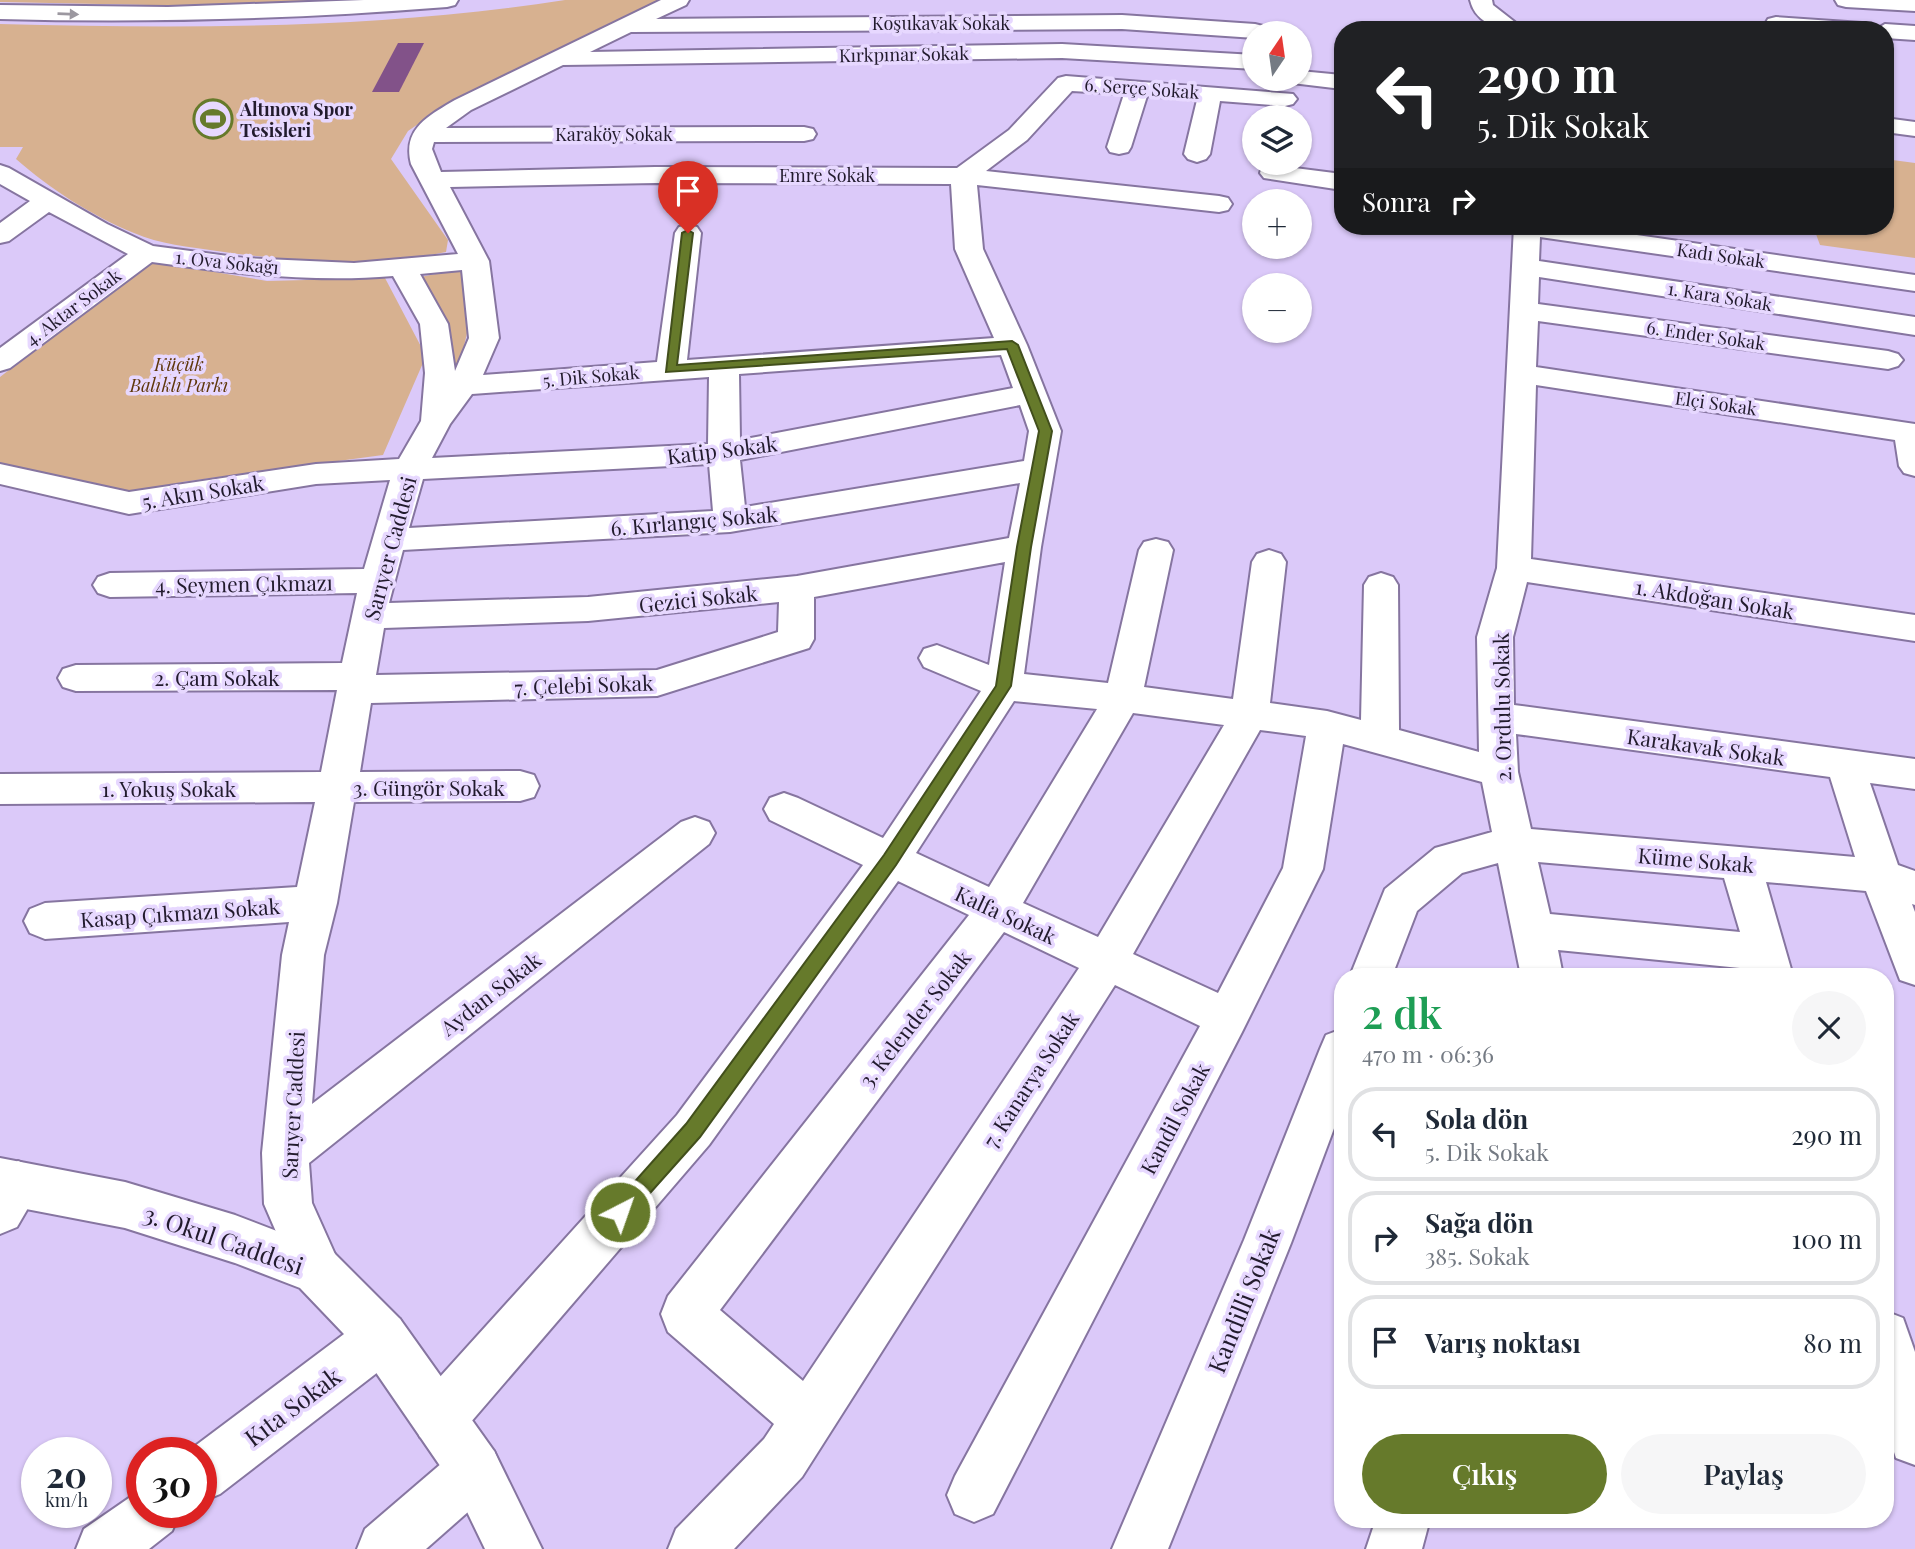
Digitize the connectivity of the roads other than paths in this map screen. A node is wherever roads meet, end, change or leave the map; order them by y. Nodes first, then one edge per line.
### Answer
1 (447, 0) edge
2 (1481, 0) edge
3 (1846, 0) edge
4 (672, 2) edge
5 (1915, 5) edge
6 (0, 12) edge
7 (1501, 21) edge
8 (1057, 22) junction
9 (887, 24) junction
10 (626, 26) junction
11 (1242, 27) edge
12 (1894, 32) edge
13 (1915, 33) edge
14 (1062, 51) junction
15 (889, 55) junction
16 (556, 60) junction
17 (1242, 60) edge
18 (1312, 79) edge
19 (1334, 81) edge
20 (1138, 88) junction
21 (1210, 93) junction
22 (1285, 98) edge
23 (1894, 126) edge
24 (1915, 128) edge
25 (804, 134) dead end
26 (424, 135) junction
27 (1119, 147) dead end
28 (1197, 154) dead end
29 (0, 173) edge
30 (1308, 175) edge
31 (962, 176) junction
32 (433, 180) junction
33 (1334, 180) edge
34 (47, 201) junction
35 (1219, 204) dead end
36 (688, 233) dead end
37 (0, 234) edge
38 (1527, 235) edge
39 (1588, 235) edge
40 (147, 253) junction
41 (475, 261) junction
42 (402, 267) junction
43 (1525, 267) junction
44 (1813, 268) junction
45 (1915, 283) edge
46 (1525, 311) junction
47 (1823, 312) junction
48 (1915, 326) edge
49 (1012, 345) junction
50 (1888, 360) dead end
51 (0, 362) edge
52 (724, 365) junction
53 (671, 370) junction
54 (1523, 374) junction
55 (463, 386) junction
56 (1031, 394) junction
57 (436, 421) junction
58 (724, 453) junction
59 (1915, 466) edge
60 (1039, 469) junction
61 (409, 470) junction
62 (0, 474) edge
63 (730, 521) junction
64 (389, 540) junction
65 (1024, 547) junction
66 (1156, 550) dead end
67 (1269, 562) dead end
68 (1514, 568) junction
69 (377, 581) junction
70 (110, 585) dead end
71 (1381, 585) dead end
72 (797, 588) junction
73 (368, 616) junction
74 (1915, 628) edge
75 (937, 658) dead end
76 (76, 678) dead end
77 (357, 683) junction
78 (1004, 686) junction
79 (1123, 698) junction
80 (1250, 714) junction
81 (1496, 717) junction
82 (1327, 725) junction
83 (1380, 740) junction
84 (1845, 765) junction
85 (1499, 772) junction
86 (1915, 774) edge
87 (520, 786) dead end
88 (338, 787) junction
89 (0, 789) edge
90 (784, 809) dead end
91 (695, 833) dead end
92 (1512, 843) junction
93 (890, 860) junction
94 (1740, 863) junction
95 (1898, 882) edge
96 (316, 903) junction
97 (997, 911) junction
98 (45, 920) dead end
99 (1533, 930) junction
100 (1107, 961) junction
101 (1770, 965) edge
102 (1915, 967) edge
103 (1374, 968) edge
104 (1540, 968) edge
105 (1227, 1018) junction
106 (1334, 1070) edge
107 (285, 1153) junction
108 (6, 1192) edge
109 (317, 1270) junction
110 (382, 1337) junction
111 (1894, 1379) edge
112 (1902, 1417) edge
113 (439, 1418) junction
114 (808, 1419) junction
115 (217, 1463) edge
116 (475, 1470) junction
117 (974, 1495) dead end
118 (132, 1528) edge
119 (1400, 1528) edge
120 (104, 1549) edge
121 (385, 1549) edge
122 (514, 1549) edge
123 (696, 1549) edge
124 (1140, 1549) edge
125 (1394, 1549) edge

6 -> 1 street
2 - 7 street
3 - 5 street
4 - 10 street
8 - 9 street, Koşukavak Sokak
8 - 11 street, Koşukavak Sokak
8 - 14 street
9 - 10 street, Koşukavak Sokak
9 - 15 street
10 - 16 street
12 - 13 street
14 - 15 street, Kırkpınar Sokak
14 - 17 street, Kırkpınar Sokak
15 - 16 street, Kırkpınar Sokak
16 - 26 street
18 - 19 street
20 - 21 street, 6. Serçe Sokak
20 - 27 street
20 - 31 street, 6. Serçe Sokak
21 - 22 street, 6. Serçe Sokak
21 - 28 street
23 - 24 street
25 - 26 street, Karaköy Sokak
26 - 32 street, Sarıyer Caddesi
29 - 34 street, 1. Ova Sokağı
30 - 33 street
31 - 32 street, Emre Sokak
31 - 35 street, Emre Sokak
31 - 49 street
32 - 41 street, Sarıyer Caddesi
34 - 37 street
34 - 40 street, 1. Ova Sokağı
36 - 53 street
38 - 43 street, 2. Ordulu Sokak
39 - 44 street, Kadı Sokak
40 - 42 street, 1. Ova Sokağı
40 - 51 street, 4. Aktar Sokak
41 - 42 street, 1. Ova Sokağı
41 - 55 street, Sarıyer Caddesi
42 - 57 street
43 - 46 street, 2. Ordulu Sokak
43 - 47 street, 1. Kara Sokak
44 - 45 street, Kadı Sokak
44 - 47 street
46 - 50 street, 6. Ender Sokak
46 - 54 street, 2. Ordulu Sokak
47 - 48 street, 1. Kara Sokak
49 - 52 street, 5. Dik Sokak
49 - 56 street
52 - 53 street, 5. Dik Sokak
52 - 58 street
53 - 55 street, 5. Dik Sokak
54 - 59 street, Elçi Sokak
54 - 68 street, 2. Ordulu Sokak
55 - 57 street, Sarıyer Caddesi
56 - 58 street, Katip Sokak
56 - 60 street
57 - 61 street, Sarıyer Caddesi
58 - 61 street, Katip Sokak
58 - 63 street
60 - 63 street, 6. Kırlangıç Sokak
60 - 65 street
61 - 62 street, 5. Akın Sokak
61 - 64 street, Sarıyer Caddesi
63 - 64 street, 6. Kırlangıç Sokak
64 - 69 street, Sarıyer Caddesi
65 - 72 street, Gezici Sokak
65 - 78 street
66 - 79 street, 3. Kelender Sokak
67 - 80 street, 7. Kanarya Sokak
68 - 74 street, 1. Akdoğan Sokak
68 - 81 street, 2. Ordulu Sokak
69 - 70 street, 4. Seymen Çıkmazı
69 - 73 street, Sarıyer Caddesi
71 - 83 street
72 - 73 street, Gezici Sokak
72 - 77 street, 7. Çelebi Sokak
73 - 77 street, Sarıyer Caddesi
75 - 78 street
76 - 77 street, 2. Çam Sokak
77 - 88 street, Sarıyer Caddesi
78 - 79 street
78 - 93 street
79 - 80 street
79 - 97 street, 3. Kelender Sokak
80 - 82 street
80 - 100 street, 7. Kanarya Sokak
81 - 84 street, Karakavak Sokak
81 - 85 street, 2. Ordulu Sokak
82 - 83 street
82 - 105 street, Kandil Sokak
83 - 85 street
84 - 86 street, Karakavak Sokak
84 - 95 street
85 - 92 street, 2. Ordulu Sokak
87 - 88 street, 3. Güngör Sokak
88 - 89 street, 1. Yokuş Sokak
88 - 96 street, Sarıyer Caddesi
90 - 93 street, Kalfa Sokak
91 - 107 street, Aydan Sokak
92 - 94 street, Küme Sokak
92 - 99 street, 2. Ordulu Sokak
92 - 103 street
93 - 97 street, Kalfa Sokak
93 - 113 street
94 - 95 street, Küme Sokak
94 - 101 street
95 - 102 street
96 - 98 street, Kasap Çıkmazı Sokak
96 - 107 street, Sarıyer Caddesi
97 - 100 street, Kalfa Sokak
97 - 114 street, 3. Kelender Sokak
99 - 101 street
99 - 104 street, 2. Ordulu Sokak
100 - 105 street, Kalfa Sokak
100 - 114 street, 7. Kanarya Sokak
105 - 117 street, Kandil Sokak
106 - 124 street, Kandilli Sokak
107 - 109 street, Sarıyer Caddesi
108 - 109 street, 3. Okul Caddesi
109 - 110 street, 3. Okul Caddesi
110 - 113 street, 3. Okul Caddesi
110 - 115 street, Kıta Sokak
111 - 112 street
113 - 116 street, 3. Okul Caddesi
114 - 123 street, 7. Kanarya Sokak
116 - 121 street
116 - 122 street, 3. Okul Caddesi
118 - 120 street
119 - 125 street

